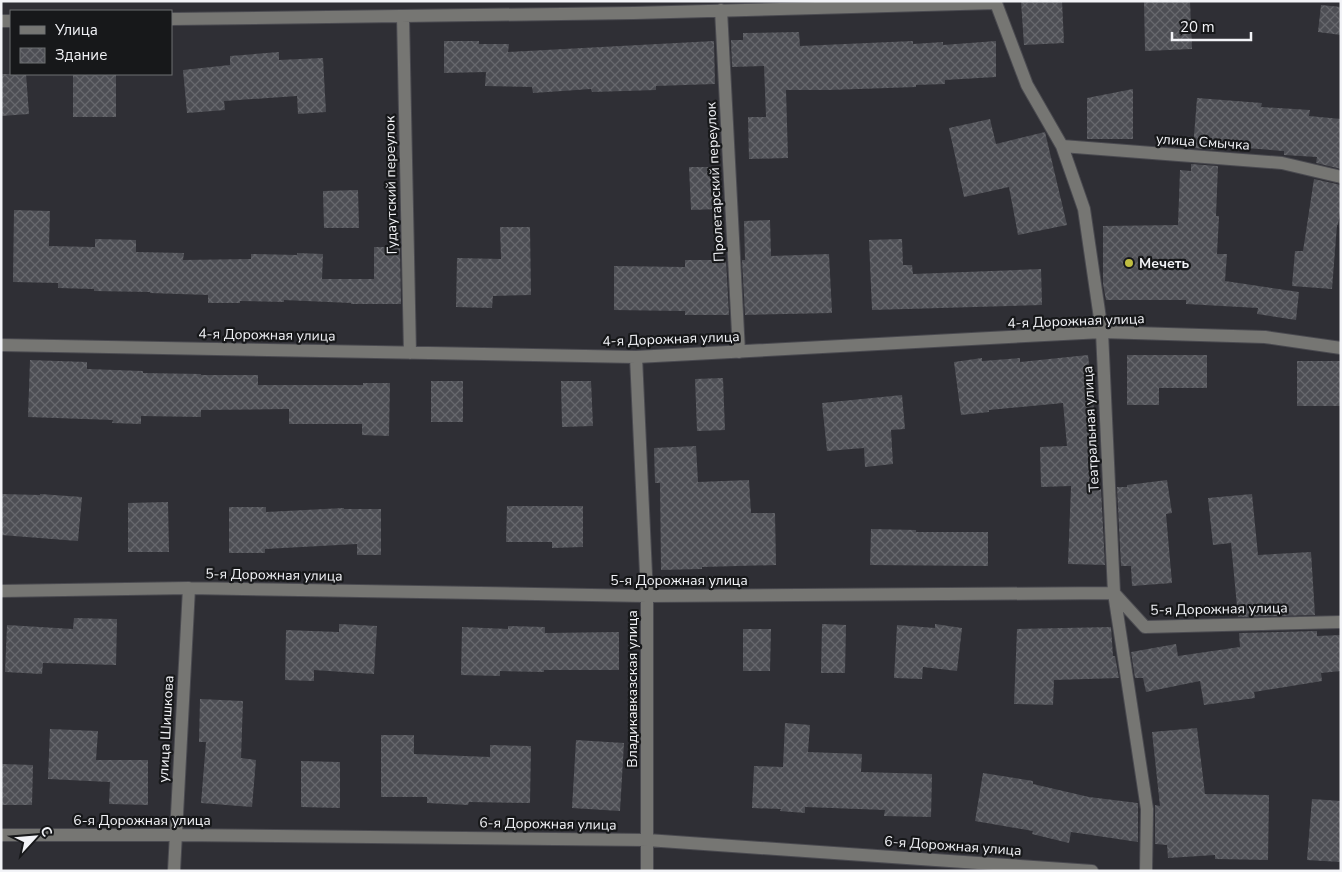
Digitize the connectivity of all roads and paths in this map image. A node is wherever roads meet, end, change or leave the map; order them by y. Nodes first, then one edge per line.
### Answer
1 (996, 2) edge
2 (633, 7) edge
3 (721, 10) junction
4 (403, 16) junction
5 (172, 19) edge
6 (1062, 146) junction
7 (1341, 177) edge
8 (1102, 332) junction
9 (1, 345) edge
10 (1341, 348) edge
11 (738, 352) junction
12 (410, 353) junction
13 (636, 358) junction
14 (189, 588) junction
15 (1, 590) edge
16 (1114, 593) junction
17 (647, 596) junction
18 (1341, 622) edge
19 (1, 835) edge
20 (176, 835) junction
21 (647, 840) junction
22 (174, 871) edge
23 (647, 871) edge
24 (1092, 871) edge
25 (1146, 871) edge

1 - 3 street
1 - 6 street, Театральная улица
2 - 3 street
2 - 4 street
3 - 11 street, Пролетарский переулок
4 - 5 street
4 - 12 street, Гудаутский переулок
6 - 7 street, улица Смычка
6 - 8 street, Театральная улица
8 - 10 street, 4-я Дорожная улица
8 - 11 street, 4-я Дорожная улица
8 - 16 street, Театральная улица
9 - 12 street, 4-я Дорожная улица
11 - 13 street, 4-я Дорожная улица
12 - 13 street, 4-я Дорожная улица
13 - 17 street, Владикавказская улица
14 - 15 street, 5-я Дорожная улица
14 - 17 street, 5-я Дорожная улица
14 - 20 street, улица Шишкова
16 - 17 street, 5-я Дорожная улица
16 - 18 street, 5-я Дорожная улица
16 - 25 street, Театральная улица
17 - 21 street, Владикавказская улица
19 - 20 street, 6-я Дорожная улица
20 - 21 street, 6-я Дорожная улица
20 - 22 street, улица Шишкова
21 - 23 street, Владикавказская улица
21 - 24 street, 6-я Дорожная улица

